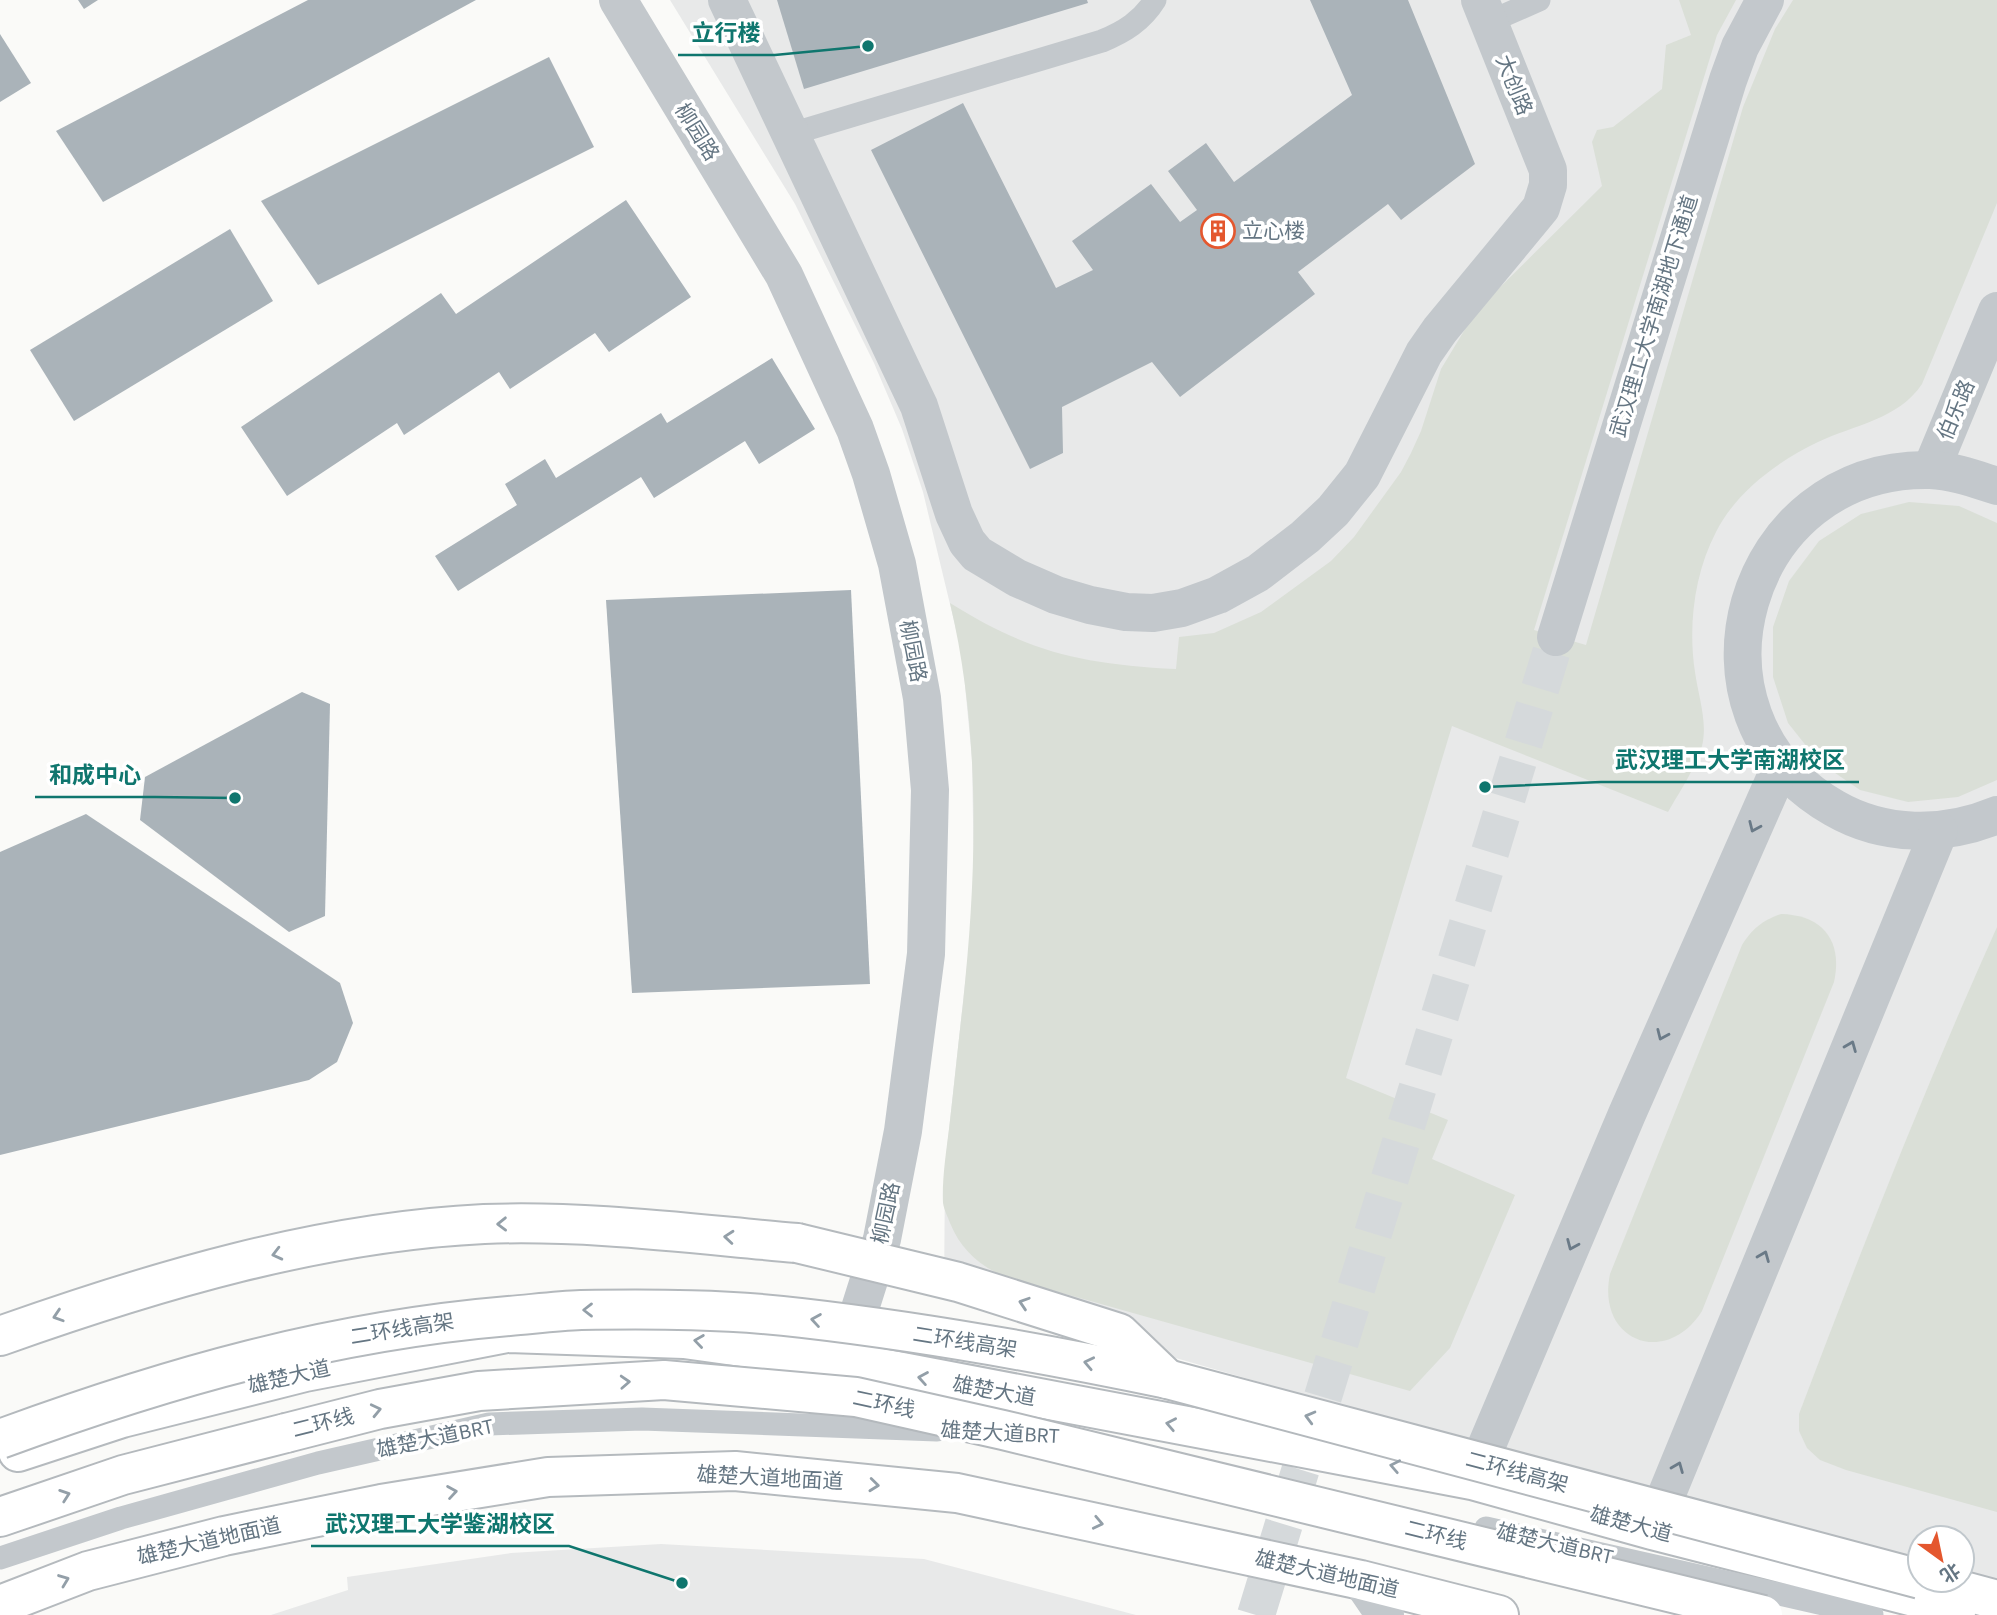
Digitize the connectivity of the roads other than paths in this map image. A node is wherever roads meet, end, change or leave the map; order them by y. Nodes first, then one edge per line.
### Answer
1 (618, 0) edge
2 (727, 0) edge
3 (1155, 0) edge
4 (1539, 0) edge
5 (1765, 0) edge
6 (1484, 11) edge
7 (791, 134) junction
8 (1997, 312) edge
9 (1931, 470) junction
10 (1997, 486) edge
11 (1556, 637) tunnel mouth
12 (1781, 765) junction
13 (1997, 815) edge
14 (1939, 831) junction
15 (0, 1336) edge
16 (844, 1362) junction
17 (1167, 1379) junction
18 (0, 1439) edge
19 (0, 1457) edge
20 (1472, 1480) junction
21 (0, 1517) edge
22 (1652, 1530) junction
23 (0, 1558) edge
24 (1906, 1576) edge
25 (1361, 1580) junction
26 (1974, 1594) edge
27 (1997, 1600) edge
28 (0, 1605) edge
29 (1385, 1615) edge
30 (1499, 1615) edge
31 (1763, 1615) edge
32 (1872, 1615) edge
33 (1983, 1615) edge

1 - 16 street, 柳园路
2 - 7 street
3 - 7 lane
4 - 6 lane
5 - 11 street, 武汉理工大学南湖地下通道
6 - 7 street, 大创路
8 - 9 street, 伯乐路
9 - 10 street
9 - 12 street
12 - 14 street
12 -> 20 street
13 - 14 street
22 -> 14 street
17 -> 15 main road, bridge
16 -> 19 main road, 雄楚大道
20 -> 16 main road, 雄楚大道
17 -> 18 main road, 二环线高架, bridge
24 -> 17 main road, 二环线高架, bridge
20 - 22 main road, 雄楚大道
21 -> 31 main road, 二环线, bridge
22 - 33 main road, 雄楚大道
23 - 32 lane, 雄楚大道BRT
28 -> 25 main road, 雄楚大道地面道
25 - 29 street
25 - 30 main road, 雄楚大道地面道
26 - 27 main road, 二环线高架

